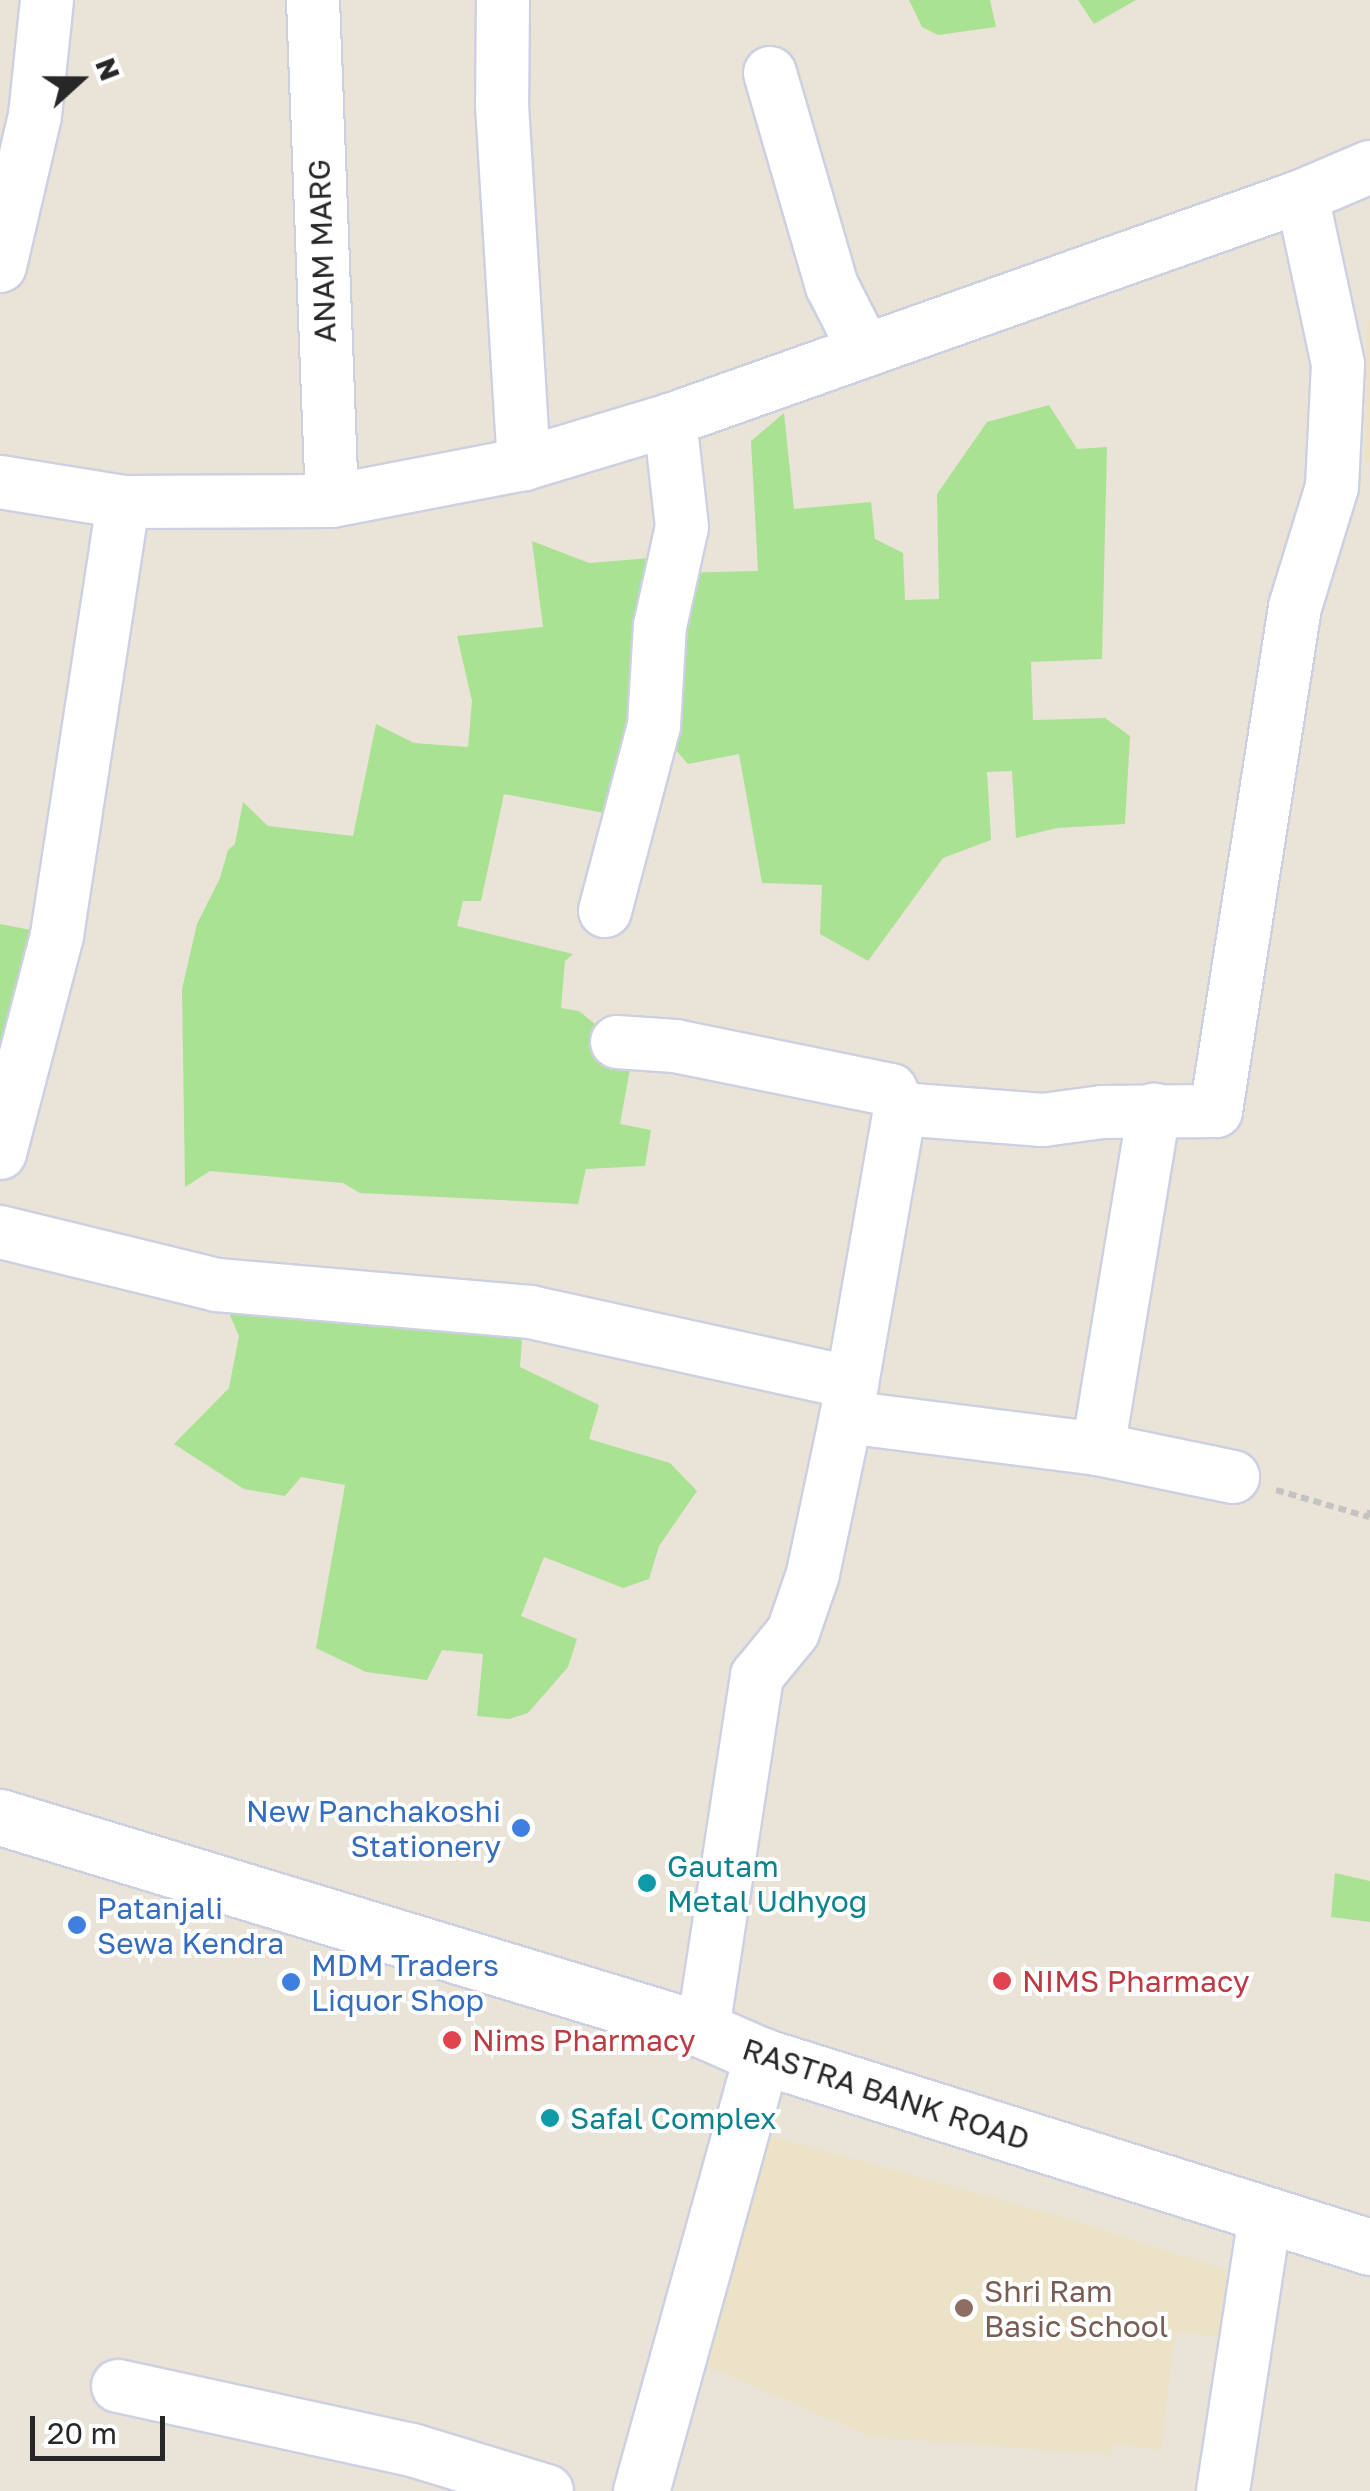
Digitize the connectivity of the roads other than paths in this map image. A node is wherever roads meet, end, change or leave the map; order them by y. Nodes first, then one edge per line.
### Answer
1 (47, 0) edge
2 (313, 0) edge
3 (503, 0) edge
4 (770, 74) dead end
5 (1370, 168) edge
6 (1302, 196) junction
7 (0, 266) edge
8 (865, 351) junction
9 (670, 420) junction
10 (524, 464) junction
11 (0, 482) edge
12 (123, 502) junction
13 (332, 502) junction
14 (606, 911) dead end
15 (617, 1042) dead end
16 (900, 1109) junction
17 (1154, 1110) junction
18 (0, 1153) edge
19 (0, 1232) edge
20 (849, 1400) junction
21 (1098, 1449) junction
22 (1233, 1477) road end
23 (0, 1818) edge
24 (704, 2030) junction
25 (762, 2056) junction
26 (1265, 2216) junction
27 (1370, 2247) edge
28 (118, 2386) dead end
29 (547, 2491) edge
30 (641, 2491) edge
31 (1223, 2491) edge

1 - 7 street
2 - 13 street, ANAM MARG
3 - 10 street
4 - 8 street
5 - 6 street
6 - 8 street
6 - 17 street
8 - 9 street
9 - 10 street
9 - 14 street
10 - 13 street
11 - 12 street
12 - 13 street
12 - 18 street
15 - 16 street
16 - 17 street
16 - 20 street
17 - 21 street
19 - 20 street
20 - 21 street
20 - 24 street
21 - 22 street
23 - 24 main road, RASTRA BANK ROAD
24 - 25 main road, RASTRA BANK ROAD
25 - 26 main road, RASTRA BANK ROAD
25 - 30 main road
26 - 27 main road, RASTRA BANK ROAD
26 - 31 street
28 - 29 street

